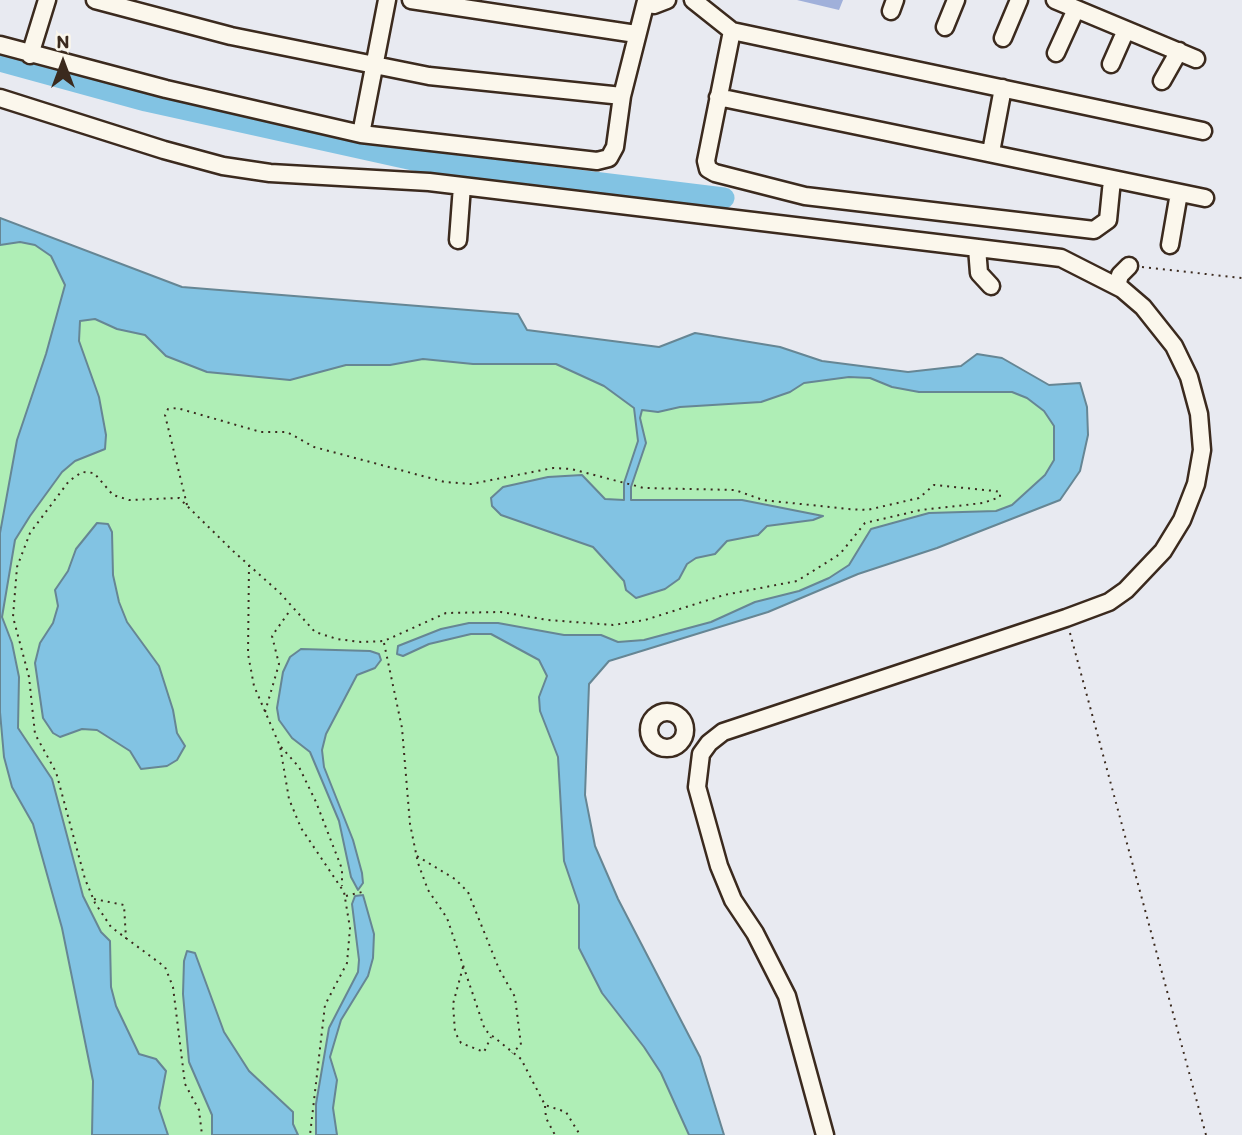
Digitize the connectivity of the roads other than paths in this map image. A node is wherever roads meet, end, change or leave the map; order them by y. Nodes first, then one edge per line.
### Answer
1 (47, 0) edge
2 (95, 0) edge
3 (387, 0) edge
4 (411, 0) edge
5 (646, 0) edge
6 (667, 0) edge
7 (693, 0) edge
8 (956, 0) edge
9 (1019, 0) edge
10 (1055, 0) edge
11 (1076, 9) junction
12 (945, 27) dead end
13 (733, 30) junction
14 (1126, 30) junction
15 (636, 34) junction
16 (1003, 38) dead end
17 (0, 45) edge
18 (1179, 51) junction
19 (1056, 53) dead end
20 (30, 55) junction
21 (1196, 59) dead end
22 (1111, 64) dead end
23 (374, 65) junction
24 (1162, 81) dead end
25 (1003, 88) junction
26 (622, 96) junction
27 (718, 97) junction
28 (0, 98) edge
29 (1203, 131) dead end
30 (361, 134) junction
31 (991, 152) junction
32 (1112, 180) junction
33 (462, 186) junction
34 (1179, 193) junction
35 (1205, 198) dead end
36 (458, 240) dead end
37 (1170, 245) dead end
38 (977, 248) junction
39 (1129, 266) road end
40 (991, 286) dead end
41 (1117, 286) junction
42 (683, 739) dead end
43 (706, 748) junction
44 (825, 1135) edge

1 - 20 street
2 - 23 street
3 - 23 street
4 - 15 street
5 - 6 street
5 - 15 street
7 - 13 street
8 - 12 street
9 - 16 street
10 - 11 street
11 - 14 street
11 - 19 street
13 - 25 street
13 - 27 street
14 - 18 street
14 - 22 street
15 - 26 street
17 - 20 street
18 - 21 street
18 - 24 street
20 - 30 street
23 - 26 street
23 - 30 street
25 - 29 street
25 - 31 street
26 - 30 street
27 - 31 street
27 - 32 street
28 - 33 street
31 - 32 street
32 - 34 street
33 - 36 street
33 - 38 street
34 - 35 street
34 - 37 street
38 - 40 street
38 - 41 street
39 - 41 street
41 - 43 street
42 - 43 street
43 - 44 street

